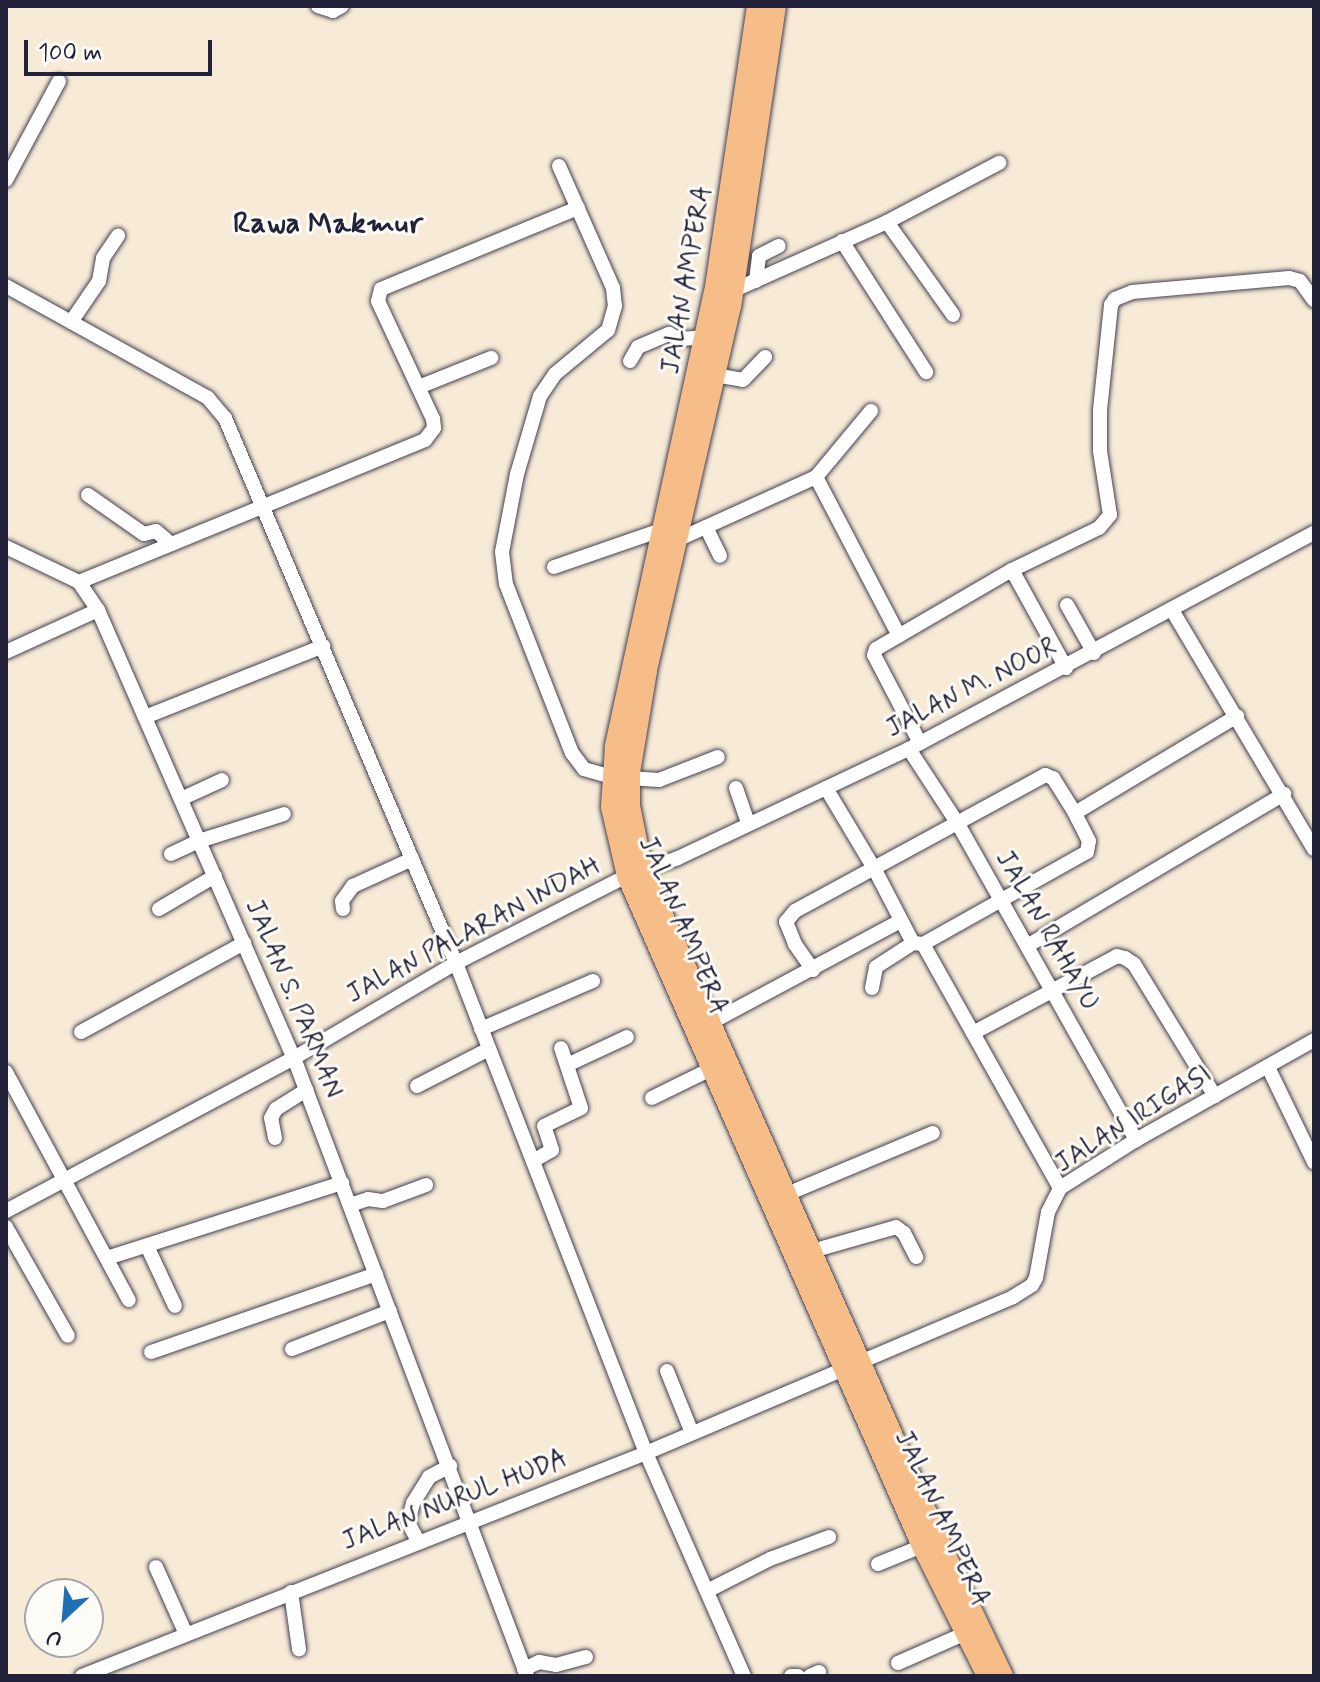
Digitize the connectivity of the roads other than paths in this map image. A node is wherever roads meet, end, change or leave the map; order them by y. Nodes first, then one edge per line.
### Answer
1 (318, 6) edge
2 (342, 6) edge
3 (757, 6) edge
4 (776, 6) edge
5 (59, 81) dead end
6 (999, 163) dead end
7 (559, 166) dead end
8 (6, 180) edge
9 (578, 208) junction
10 (887, 222) junction
11 (118, 236) dead end
12 (842, 241) junction
13 (779, 246) dead end
14 (756, 281) junction
15 (6, 286) edge
16 (732, 291) junction
17 (1314, 300) edge
18 (953, 315) dead end
19 (71, 322) junction
20 (705, 337) junction
21 (765, 357) dead end
22 (491, 358) dead end
23 (630, 361) dead end
24 (926, 372) dead end
25 (715, 375) junction
26 (419, 387) junction
27 (701, 398) junction
28 (871, 411) dead end
29 (816, 477) junction
30 (88, 495) dead end
31 (264, 506) junction
32 (706, 527) junction
33 (1314, 533) edge
34 (671, 534) junction
35 (171, 544) junction
36 (6, 547) edge
37 (720, 556) dead end
38 (554, 567) dead end
39 (1012, 570) junction
40 (79, 582) junction
41 (1067, 605) dead end
42 (98, 610) junction
43 (1172, 610) junction
44 (899, 636) junction
45 (323, 646) junction
46 (6, 652) edge
47 (1094, 653) junction
48 (1066, 668) junction
49 (1237, 716) junction
50 (145, 717) junction
51 (915, 746) junction
52 (718, 757) dead end
53 (620, 778) junction
54 (222, 780) dead end
55 (736, 788) dead end
56 (826, 788) junction
57 (1284, 794) junction
58 (181, 799) junction
59 (1075, 813) junction
60 (284, 814) dead end
61 (748, 823) junction
62 (958, 824) junction
63 (199, 841) junction
64 (1314, 849) edge
65 (171, 854) dead end
66 (412, 859) junction
67 (875, 870) junction
68 (635, 873) junction
69 (215, 876) junction
70 (1002, 901) junction
71 (159, 909) dead end
72 (343, 909) dead end
73 (900, 921) junction
74 (244, 943) junction
75 (918, 944) junction
76 (1027, 946) junction
77 (456, 963) junction
78 (813, 970) junction
79 (593, 981) dead end
80 (872, 988) dead end
81 (1052, 990) junction
82 (712, 1022) junction
83 (481, 1029) junction
84 (81, 1032) dead end
85 (973, 1033) junction
86 (627, 1037) dead end
87 (1314, 1040) edge
88 (561, 1048) dead end
89 (489, 1049) junction
90 (294, 1058) junction
91 (567, 1065) junction
92 (1268, 1067) junction
93 (713, 1068) junction
94 (6, 1072) edge
95 (417, 1086) dead end
96 (306, 1090) junction
97 (1215, 1096) junction
98 (652, 1098) dead end
99 (544, 1126) junction
100 (933, 1133) dead end
101 (523, 1135) junction
102 (275, 1138) dead end
103 (1136, 1140) junction
104 (533, 1161) junction
105 (1314, 1162) edge
106 (65, 1177) junction
107 (342, 1183) junction
108 (426, 1185) dead end
109 (1060, 1188) junction
110 (787, 1194) junction
111 (350, 1205) junction
112 (6, 1211) edge
113 (6, 1227) edge
114 (147, 1246) junction
115 (812, 1251) junction
116 (916, 1257) dead end
117 (107, 1258) junction
118 (376, 1274) junction
119 (129, 1300) dead end
120 (175, 1306) dead end
121 (390, 1311) junction
122 (68, 1336) dead end
123 (292, 1349) dead end
124 (151, 1352) dead end
125 (852, 1365) junction
126 (667, 1371) dead end
127 (692, 1433) junction
128 (646, 1453) junction
129 (450, 1466) junction
130 (472, 1530) junction
131 (829, 1537) dead end
132 (418, 1541) junction
133 (922, 1546) junction
134 (878, 1564) dead end
135 (156, 1567) dead end
136 (707, 1591) junction
137 (291, 1592) junction
138 (966, 1633) junction
139 (186, 1634) junction
140 (299, 1649) dead end
141 (586, 1657) dead end
142 (898, 1663) dead end
143 (525, 1672) edge
144 (988, 1675) edge
145 (82, 1676) edge
146 (744, 1676) edge
147 (791, 1676) edge
148 (798, 1676) edge

1 - 2 street
3 - 20 main road, JALAN AMPERA
4 - 16 main road, JALAN AMPERA
5 - 8 street
6 - 10 street
7 - 9 street
9 - 26 street
9 - 53 street
10 - 12 street
10 - 18 street
11 - 19 street
12 - 14 street
12 - 24 street
13 - 14 street
14 - 16 street
15 - 19 street
16 - 25 main road, JALAN AMPERA
17 - 39 street
19 - 31 street
20 - 23 street
20 - 27 main road, JALAN AMPERA
21 - 25 street
22 - 26 street
25 - 27 main road, JALAN AMPERA
26 - 31 street
27 - 34 main road, JALAN AMPERA
28 - 29 street
29 - 32 street
29 - 44 street
30 - 35 street
31 - 35 street
31 - 45 street
32 - 34 street
32 - 37 street
33 - 43 street, JALAN M. NOOR
34 - 38 street
34 - 53 main road, JALAN AMPERA
35 - 40 street
36 - 40 street
39 - 44 street
39 - 48 street
40 - 42 street, JALAN S. PARMAN
41 - 47 street
42 - 46 street
42 - 50 street, JALAN S. PARMAN
43 - 47 street, JALAN M. NOOR
43 - 49 street
44 - 51 street, JALAN RAHAYU
45 - 50 street
45 - 66 street
47 - 48 street, JALAN M. NOOR
48 - 51 street, JALAN M. NOOR
49 - 57 street
49 - 59 street
50 - 58 street, JALAN S. PARMAN
51 - 56 street, JALAN M. NOOR
51 - 62 street, JALAN RAHAYU
52 - 53 street
53 - 68 main road, JALAN AMPERA
54 - 58 street
55 - 61 street
56 - 61 street, JALAN M. NOOR
56 - 67 street
57 - 64 street
57 - 76 street
58 - 63 street, JALAN S. PARMAN
59 - 62 street
59 - 70 street
60 - 63 street
61 - 68 street, JALAN M. NOOR
62 - 67 street
62 - 70 street, JALAN RAHAYU
63 - 65 street
63 - 69 street, JALAN S. PARMAN
66 - 72 street
66 - 77 street
67 - 73 street
67 - 78 street
68 - 77 street, JALAN PALARAN INDAH
68 - 82 main road, JALAN AMPERA
68 - 93 main road, JALAN AMPERA
69 - 71 street
69 - 74 street, JALAN S. PARMAN
70 - 75 street
70 - 76 street, JALAN RAHAYU
73 - 75 street
73 - 78 street
74 - 84 street
74 - 90 street, JALAN S. PARMAN
75 - 80 street
75 - 85 street
76 - 81 street, JALAN RAHAYU
77 - 83 street
77 - 90 street, JALAN PALARAN INDAH
78 - 82 street
79 - 83 street
81 - 85 street
81 - 97 street
81 - 103 street, JALAN RAHAYU
82 - 110 main road, JALAN AMPERA
83 - 89 street
85 - 109 street
86 - 91 street
87 - 92 street, JALAN IRIGASI
88 - 91 street
89 - 95 street
89 - 101 street
90 - 96 street, JALAN S. PARMAN
90 - 106 street, JALAN PALARAN INDAH
91 - 99 street
92 - 97 street, JALAN IRIGASI
92 - 105 street
93 - 98 street
93 - 125 main road, JALAN AMPERA
94 - 106 street
96 - 102 street
96 - 107 street, JALAN S. PARMAN
97 - 103 street, JALAN IRIGASI
99 - 101 street
99 - 104 street
100 - 110 street
101 - 104 street
103 - 109 street, JALAN IRIGASI
104 - 128 street
106 - 112 street, JALAN PALARAN INDAH
106 - 117 street
107 - 111 street, JALAN S. PARMAN
107 - 114 street
108 - 111 street
109 - 125 street, JALAN IRIGASI
110 - 115 main road, JALAN AMPERA
111 - 118 street, JALAN S. PARMAN
113 - 122 street
114 - 117 street
114 - 120 street
115 - 116 street
115 - 125 main road, JALAN AMPERA
117 - 119 street
118 - 121 street, JALAN S. PARMAN
118 - 124 street
121 - 123 street
121 - 129 street, JALAN S. PARMAN
125 - 127 street, JALAN NURUL HUDA
125 - 133 main road, JALAN AMPERA
125 - 144 main road, JALAN AMPERA
126 - 127 street
127 - 128 street, JALAN NURUL HUDA
128 - 130 street, JALAN NURUL HUDA
128 - 136 street
129 - 130 street, JALAN S. PARMAN
129 - 132 street
130 - 132 street, JALAN NURUL HUDA
130 - 143 street, JALAN S. PARMAN
131 - 136 street
132 - 137 street, JALAN NURUL HUDA
133 - 134 street
133 - 138 main road, JALAN AMPERA
135 - 139 street
136 - 146 street
137 - 139 street, JALAN NURUL HUDA
137 - 140 street
138 - 142 street
138 - 144 main road, JALAN AMPERA
139 - 145 street, JALAN NURUL HUDA
141 - 143 street
147 - 148 street

